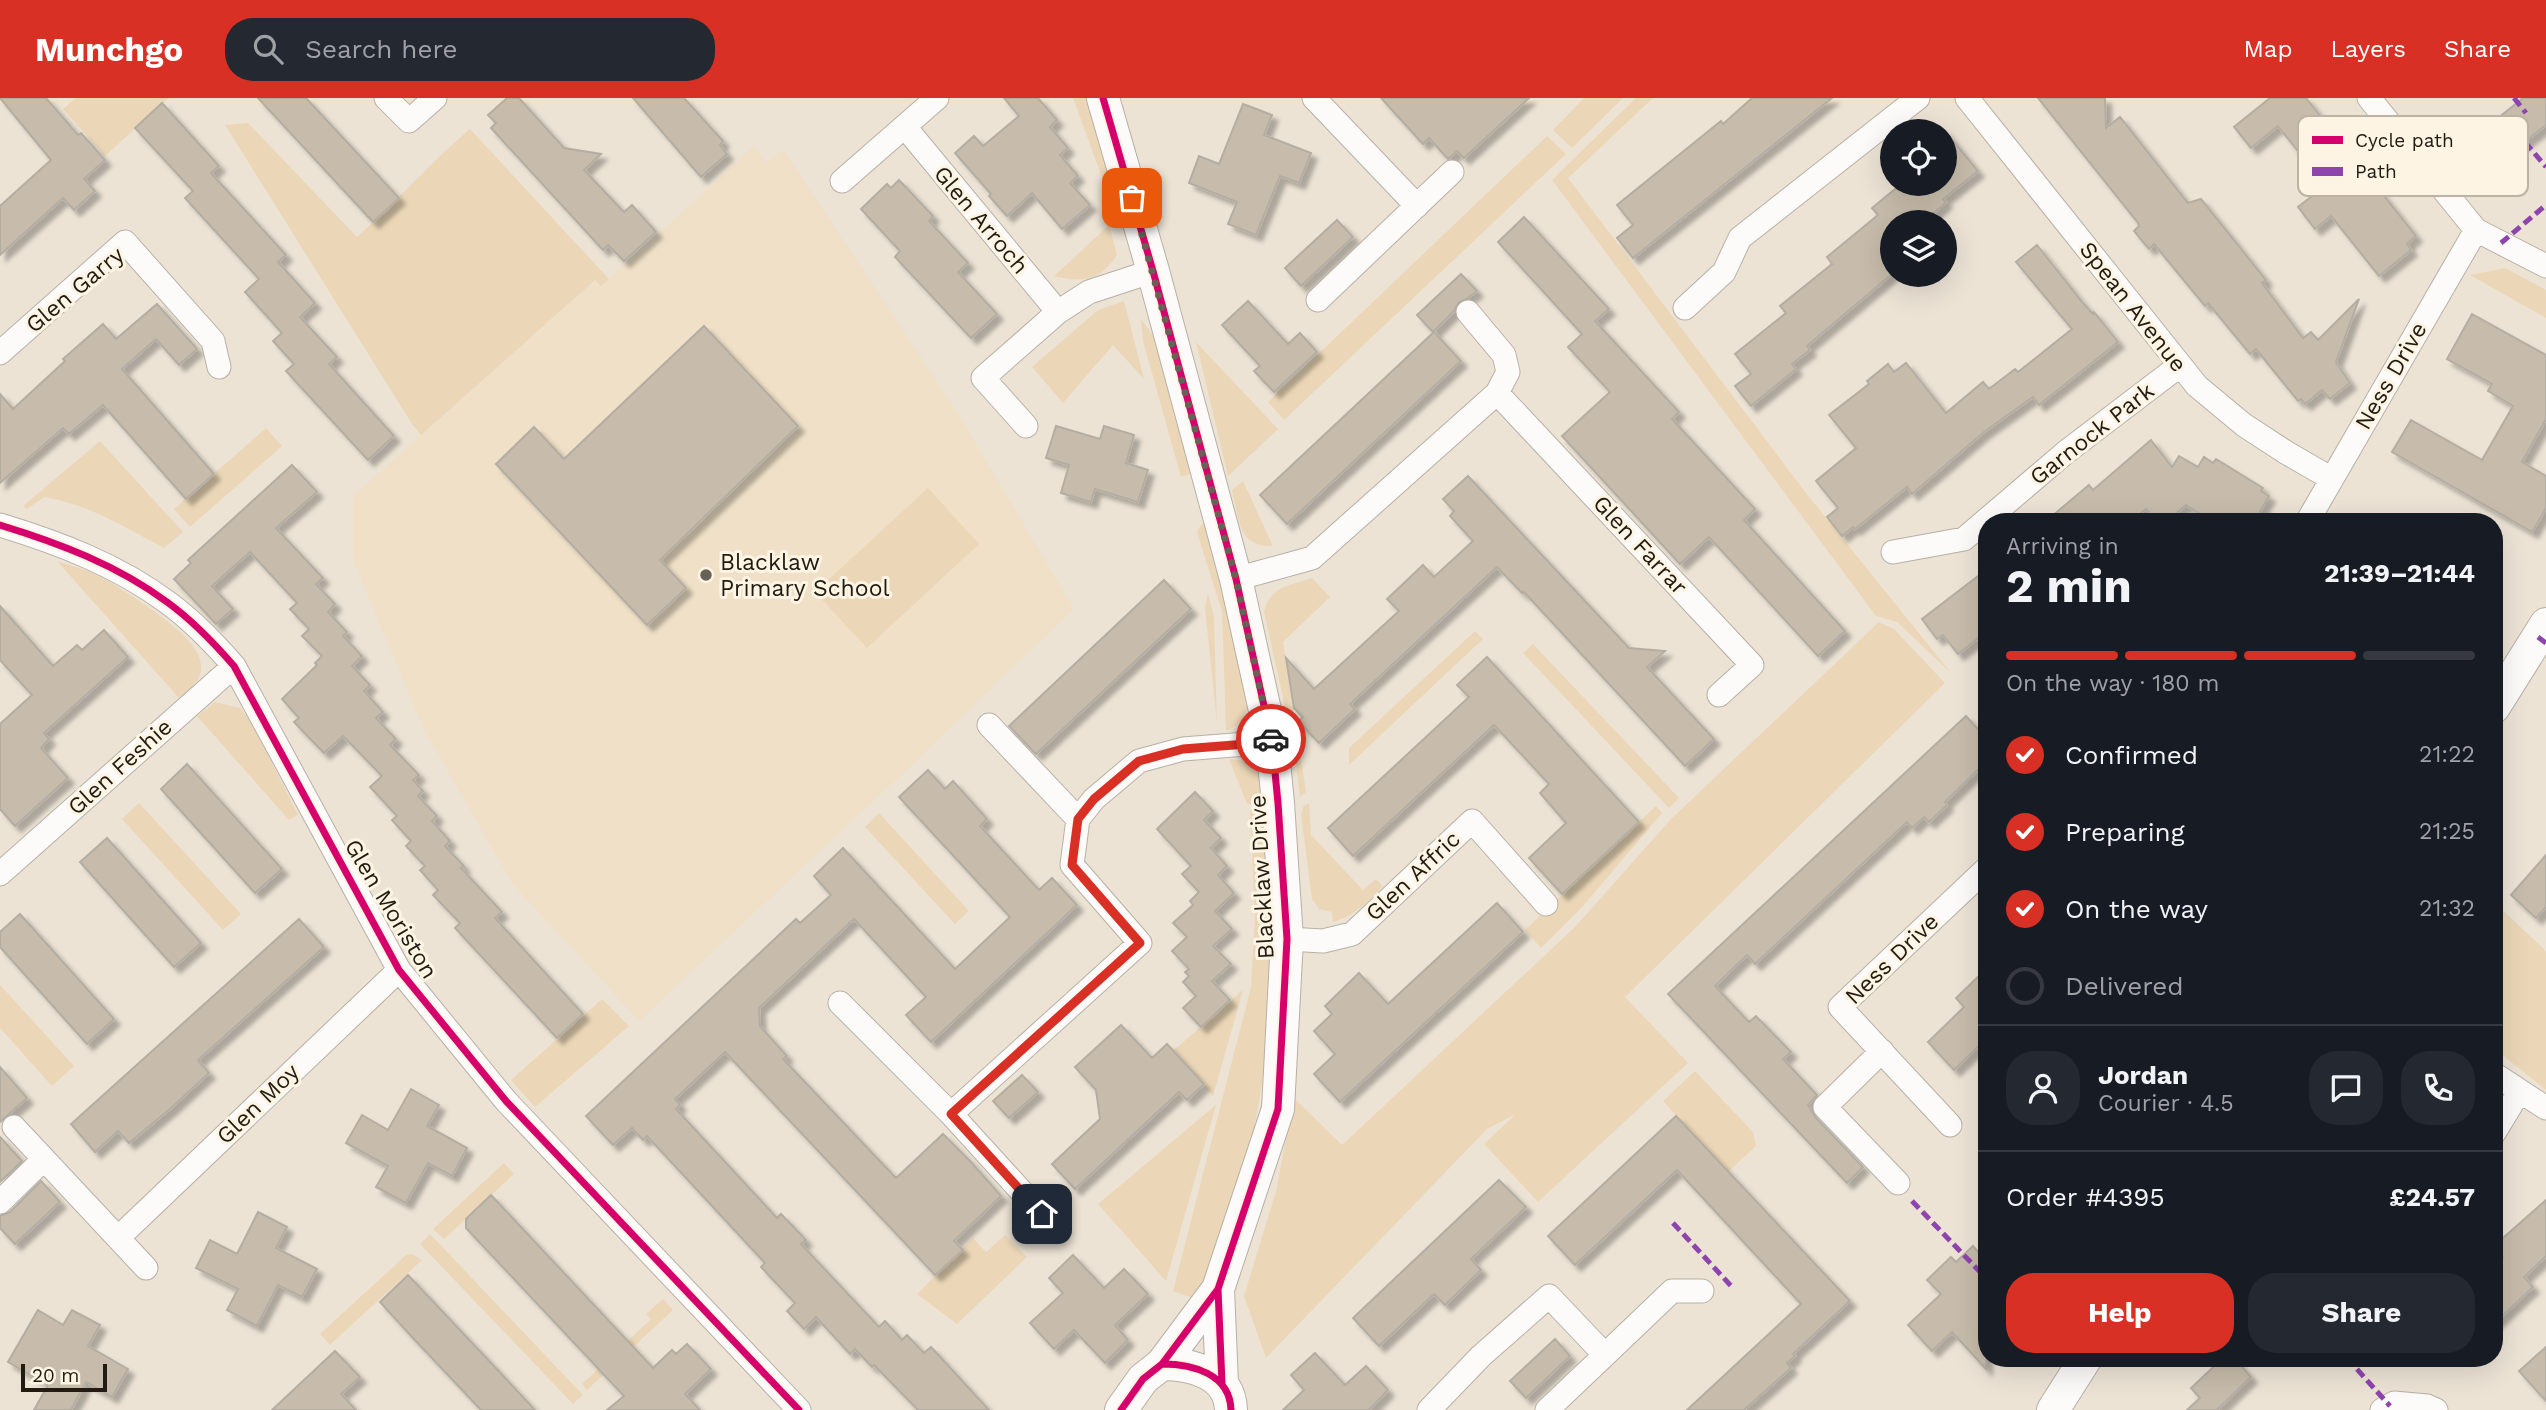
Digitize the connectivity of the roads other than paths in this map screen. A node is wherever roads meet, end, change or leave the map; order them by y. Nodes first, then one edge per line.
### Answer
1 (386, 98) edge
2 (435, 98) edge
3 (936, 98) edge
4 (1314, 98) edge
5 (1918, 98) edge
6 (1967, 98) edge
7 (1109, 99) edge
8 (2373, 100) edge
9 (2386, 116) edge
10 (905, 127) junction
11 (1452, 172) dead end
12 (842, 181) dead end
13 (2449, 196) edge
14 (1417, 206) junction
15 (2476, 230) junction
16 (2546, 266) edge
17 (1153, 271) junction
18 (1318, 300) dead end
19 (1685, 308) dead end
20 (1058, 312) junction
21 (1468, 312) dead end
22 (0, 353) edge
23 (2179, 366) junction
24 (219, 367) dead end
25 (1497, 393) junction
26 (1026, 426) dead end
27 (2332, 479) junction
28 (1994, 513) edge
29 (2312, 513) edge
30 (0, 525) edge
31 (1978, 527) edge
32 (1893, 552) dead end
33 (1236, 579) junction
34 (2546, 624) edge
35 (233, 666) junction
36 (2503, 693) edge
37 (1719, 695) dead end
38 (989, 725) dead end
39 (1272, 742) junction
40 (1078, 819) junction
41 (2, 867) edge
42 (1978, 877) edge
43 (1546, 904) dead end
44 (1287, 939) junction
45 (399, 970) junction
46 (840, 1003) dead end
47 (1882, 1051) junction
48 (2503, 1080) edge
49 (2519, 1092) junction
50 (2546, 1108) edge
51 (951, 1114) junction
52 (2503, 1118) edge
53 (1951, 1125) dead end
54 (14, 1127) dead end
55 (44, 1160) junction
56 (1898, 1183) dead end
57 (0, 1202) edge
58 (1042, 1214) dead end
59 (118, 1238) junction
60 (146, 1268) dead end
61 (1217, 1289) junction
62 (1702, 1291) dead end
63 (1605, 1355) junction
64 (1162, 1364) junction
65 (2080, 1367) edge
66 (1230, 1401) edge
67 (788, 1406) edge
68 (1121, 1410) edge
69 (1429, 1410) edge
70 (1547, 1410) edge
71 (2053, 1410) edge
72 (2382, 1410) edge
73 (2436, 1410) edge

1 - 2 street
3 - 10 street
4 - 14 street
5 - 19 street
6 - 23 street, Spean Avenue
7 - 17 street, Blacklaw Drive
8 - 9 street
10 - 12 street
10 - 20 street, Glen Arroch
11 - 14 street
13 - 15 street
14 - 18 street
15 - 16 street
15 - 27 street, Ness Drive
17 - 20 street
17 - 33 street, Blacklaw Drive
20 - 26 street
21 - 25 street
22 - 24 street, Glen Garry
23 - 27 street, Spean Avenue
23 - 28 street, Garnock Park
25 - 33 street
25 - 37 street, Glen Farrar
27 - 29 street, Ness Drive
30 - 35 street, Glen Moriston
31 - 32 street, Garnock Park
33 - 39 street, Blacklaw Drive
34 - 36 street
35 - 41 street, Glen Feshie
35 - 45 street, Glen Moriston
38 - 40 street
39 - 40 street
39 - 44 street, Blacklaw Drive
40 - 51 street
42 - 47 street, Ness Drive
43 - 44 street, Glen Affric
44 - 61 street, Blacklaw Drive
45 - 59 street, Glen Moy
45 - 67 street, Glen Moriston
46 - 51 street
47 - 53 street, Ness Drive
47 - 56 street
48 - 49 street
49 - 50 street
49 - 52 street
51 - 58 street
54 - 55 street
55 - 57 street
55 - 59 street
59 - 60 street
61 - 64 street, Blacklaw Drive
61 - 66 street, Blacklaw Drive
62 - 63 street
63 - 69 street
63 - 70 street
64 - 66 street
64 - 68 street, Blacklaw Drive
65 - 71 street
72 - 73 street

